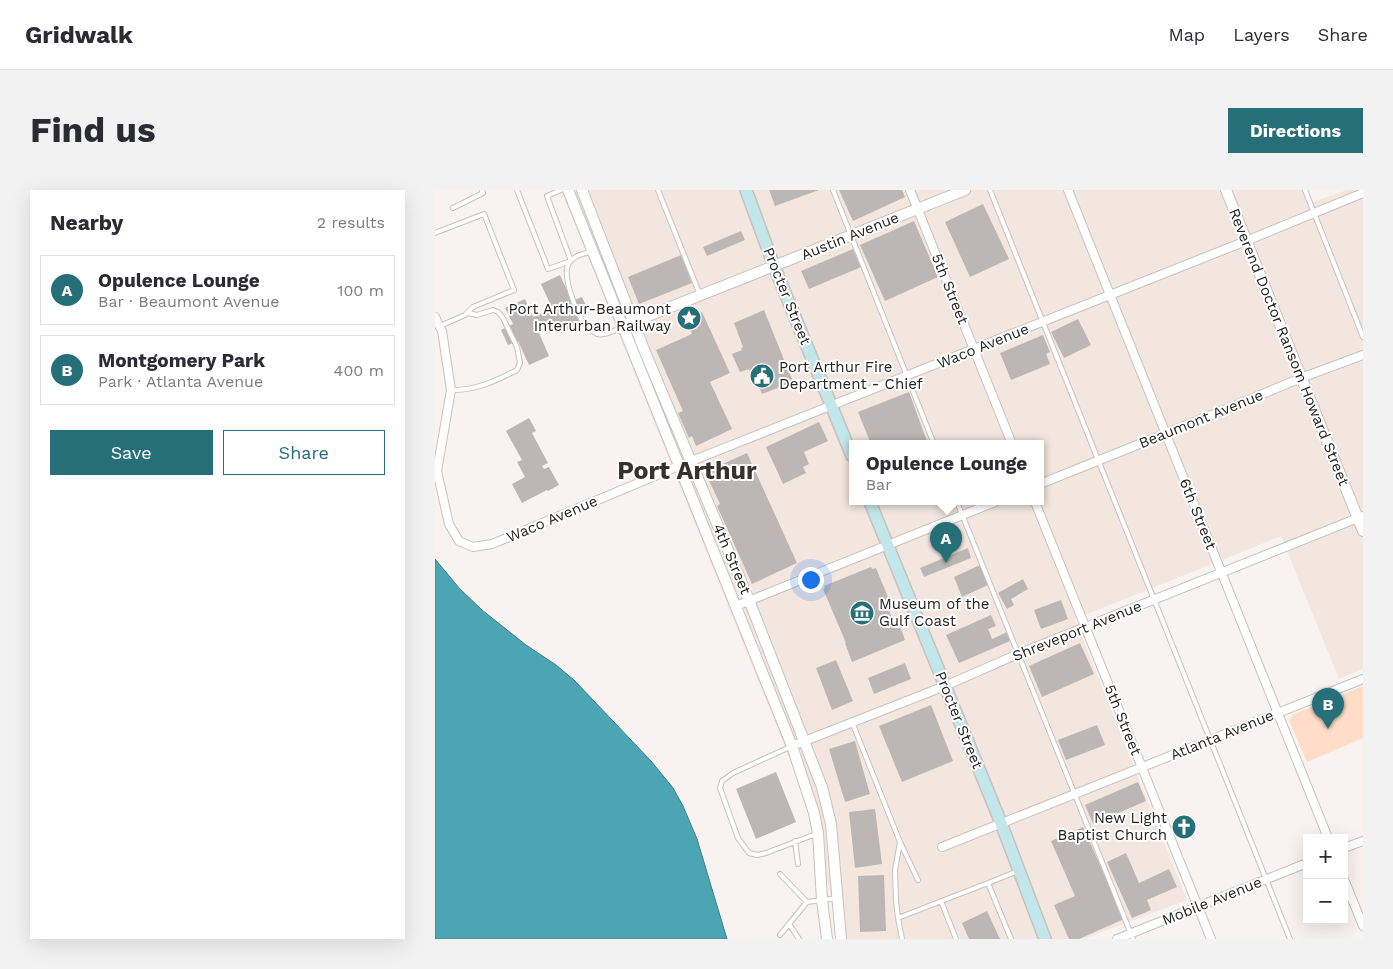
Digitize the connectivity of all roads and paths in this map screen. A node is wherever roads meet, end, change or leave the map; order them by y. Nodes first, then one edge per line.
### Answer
1 (482, 190) edge
2 (517, 190) edge
3 (561, 190) edge
4 (569, 190) edge
5 (582, 190) edge
6 (658, 190) edge
7 (746, 190) edge
8 (833, 190) edge
9 (910, 190) edge
10 (965, 190) edge
11 (990, 190) edge
12 (1068, 190) edge
13 (1226, 190) edge
14 (1305, 190) edge
15 (1363, 193) edge
16 (453, 208) dead end
17 (918, 209) junction
18 (1314, 213) junction
19 (435, 233) edge
20 (851, 236) junction
21 (1246, 241) junction
22 (593, 251) junction
23 (571, 261) junction
24 (774, 266) junction
25 (1110, 295) junction
26 (700, 296) junction
27 (468, 313) junction
28 (435, 318) edge
29 (634, 322) junction
30 (1042, 322) junction
31 (440, 326) junction
32 (623, 327) junction
33 (1363, 336) edge
34 (974, 349) junction
35 (1363, 355) edge
36 (907, 376) junction
37 (1301, 378) junction
38 (451, 390) junction
39 (832, 405) junction
40 (1165, 433) junction
41 (932, 440) edge
42 (1010, 440) edge
43 (849, 448) edge
44 (1097, 461) junction
45 (691, 462) junction
46 (679, 466) junction
47 (1044, 482) edge
48 (871, 505) edge
49 (958, 505) edge
50 (987, 505) edge
51 (1036, 505) edge
52 (962, 515) junction
53 (1360, 517) edge
54 (1363, 531) edge
55 (887, 544) junction
56 (1222, 573) junction
57 (749, 600) junction
58 (1154, 600) junction
59 (736, 606) junction
60 (1086, 627) junction
61 (1018, 654) junction
62 (1363, 679) edge
63 (945, 686) junction
64 (1278, 713) junction
65 (852, 722) junction
66 (1210, 740) junction
67 (805, 741) junction
68 (792, 746) junction
69 (1142, 767) junction
70 (1075, 794) junction
71 (1001, 823) junction
72 (818, 833) junction
73 (1326, 834) edge
74 (795, 841) junction
75 (1363, 841) edge
76 (900, 842) junction
77 (942, 847) dead end
78 (1348, 847) edge
79 (798, 864) dead end
80 (1303, 865) edge
81 (1018, 871) junction
82 (780, 874) dead end
83 (1266, 879) junction
84 (918, 880) dead end
85 (988, 883) junction
86 (1348, 889) edge
87 (837, 898) junction
88 (822, 900) junction
89 (941, 901) junction
90 (807, 902) junction
91 (1198, 906) junction
92 (898, 918) junction
93 (789, 924) junction
94 (1363, 926) edge
95 (780, 935) dead end
96 (1132, 936) edge
97 (799, 939) edge
98 (827, 939) edge
99 (841, 939) edge
100 (902, 939) edge
101 (956, 939) edge
102 (1011, 939) edge
103 (1045, 939) edge
104 (1117, 939) edge
105 (1211, 939) edge
106 (1290, 939) edge

1 - 16 lane
2 - 23 lane
3 - 23 lane
4 - 22 street, 4th Street
5 - 29 street, 4th Street
6 - 26 lane
7 - 24 main road, Procter Street
8 - 20 lane
9 - 17 street, 5th Street
10 - 17 street, Austin Avenue
11 - 30 lane
12 - 25 street, 6th Street
13 - 21 street, Reverend Doctor Ransom Howard Street
14 - 18 lane
15 - 18 street, Waco Avenue
17 - 20 street, Austin Avenue
17 - 34 street, 5th Street
18 - 21 street, Waco Avenue
18 - 33 lane
19 - 27 lane
20 - 24 street, Austin Avenue
20 - 36 lane
21 - 25 street, Waco Avenue
21 - 37 street, Reverend Doctor Ransom Howard Street
22 - 23 lane
22 - 32 street, 4th Street
23 - 32 lane
24 - 26 street, Austin Avenue
24 - 39 main road, Procter Street
25 - 30 street, Waco Avenue
25 - 40 street, 6th Street
26 - 29 street, Austin Avenue
27 - 31 lane
27 - 38 lane
28 - 31 street
29 - 32 street, Austin Avenue
29 - 45 street, 4th Street
30 - 34 street, Waco Avenue
30 - 44 lane
31 - 38 street
32 - 46 street, 4th Street
34 - 36 street, Waco Avenue
34 - 42 street, 5th Street
35 - 37 street, Beaumont Avenue
36 - 39 street, Waco Avenue
36 - 41 lane
37 - 40 street, Beaumont Avenue
37 - 53 street, Reverend Doctor Ransom Howard Street
38 - 46 street, Waco Avenue
39 - 43 main road, Procter Street
39 - 45 street, Waco Avenue
40 - 44 street, Beaumont Avenue
40 - 56 street, 6th Street
44 - 47 street, Beaumont Avenue
44 - 58 lane
45 - 46 street, Waco Avenue
45 - 57 street, 4th Street
46 - 59 street, 4th Street
48 - 55 main road, Procter Street
49 - 52 lane
50 - 52 street
51 - 60 street, 5th Street
52 - 55 street
52 - 61 lane
53 - 54 street, Reverend Doctor Ransom Howard Street
53 - 56 street, Shreveport Avenue
55 - 57 street
55 - 63 main road, Procter Street
56 - 58 street, Shreveport Avenue
56 - 64 street, 6th Street
57 - 59 street
57 - 67 street, 4th Street
58 - 60 street, Shreveport Avenue
58 - 66 lane
59 - 68 street, 4th Street
60 - 61 street, Shreveport Avenue
60 - 69 street, 5th Street
61 - 63 street, Shreveport Avenue
61 - 70 lane
62 - 64 street, Atlanta Avenue
63 - 65 street, Shreveport Avenue
63 - 71 main road, Procter Street
64 - 66 street, Atlanta Avenue
64 - 73 street, 6th Street
65 - 67 street, Shreveport Avenue
65 - 76 lane
66 - 69 street, Atlanta Avenue
66 - 83 lane
67 - 68 street, Shreveport Avenue
67 - 87 street, 4th Street
68 - 72 street, 4th Street
68 - 74 lane
69 - 70 street, Atlanta Avenue
69 - 91 street, 5th Street
70 - 71 street, Atlanta Avenue
70 - 96 lane
71 - 77 street, Atlanta Avenue
71 - 81 main road, Procter Street
72 - 74 lane
72 - 88 street, 4th Street
74 - 79 lane
75 - 78 street
76 - 84 lane
76 - 92 lane
80 - 83 street, Mobile Avenue
81 - 85 lane
81 - 103 main road, Procter Street
82 - 90 lane
83 - 91 street, Mobile Avenue
83 - 106 lane
85 - 89 lane
85 - 102 lane
86 - 94 street
87 - 88 lane
87 - 99 street, 4th Street
88 - 90 lane
88 - 98 street, 4th Street
89 - 92 lane
89 - 101 lane
90 - 93 lane
91 - 96 street, Mobile Avenue
91 - 105 street, 5th Street
92 - 100 lane
93 - 95 lane
93 - 97 lane
96 - 104 street, Mobile Avenue

